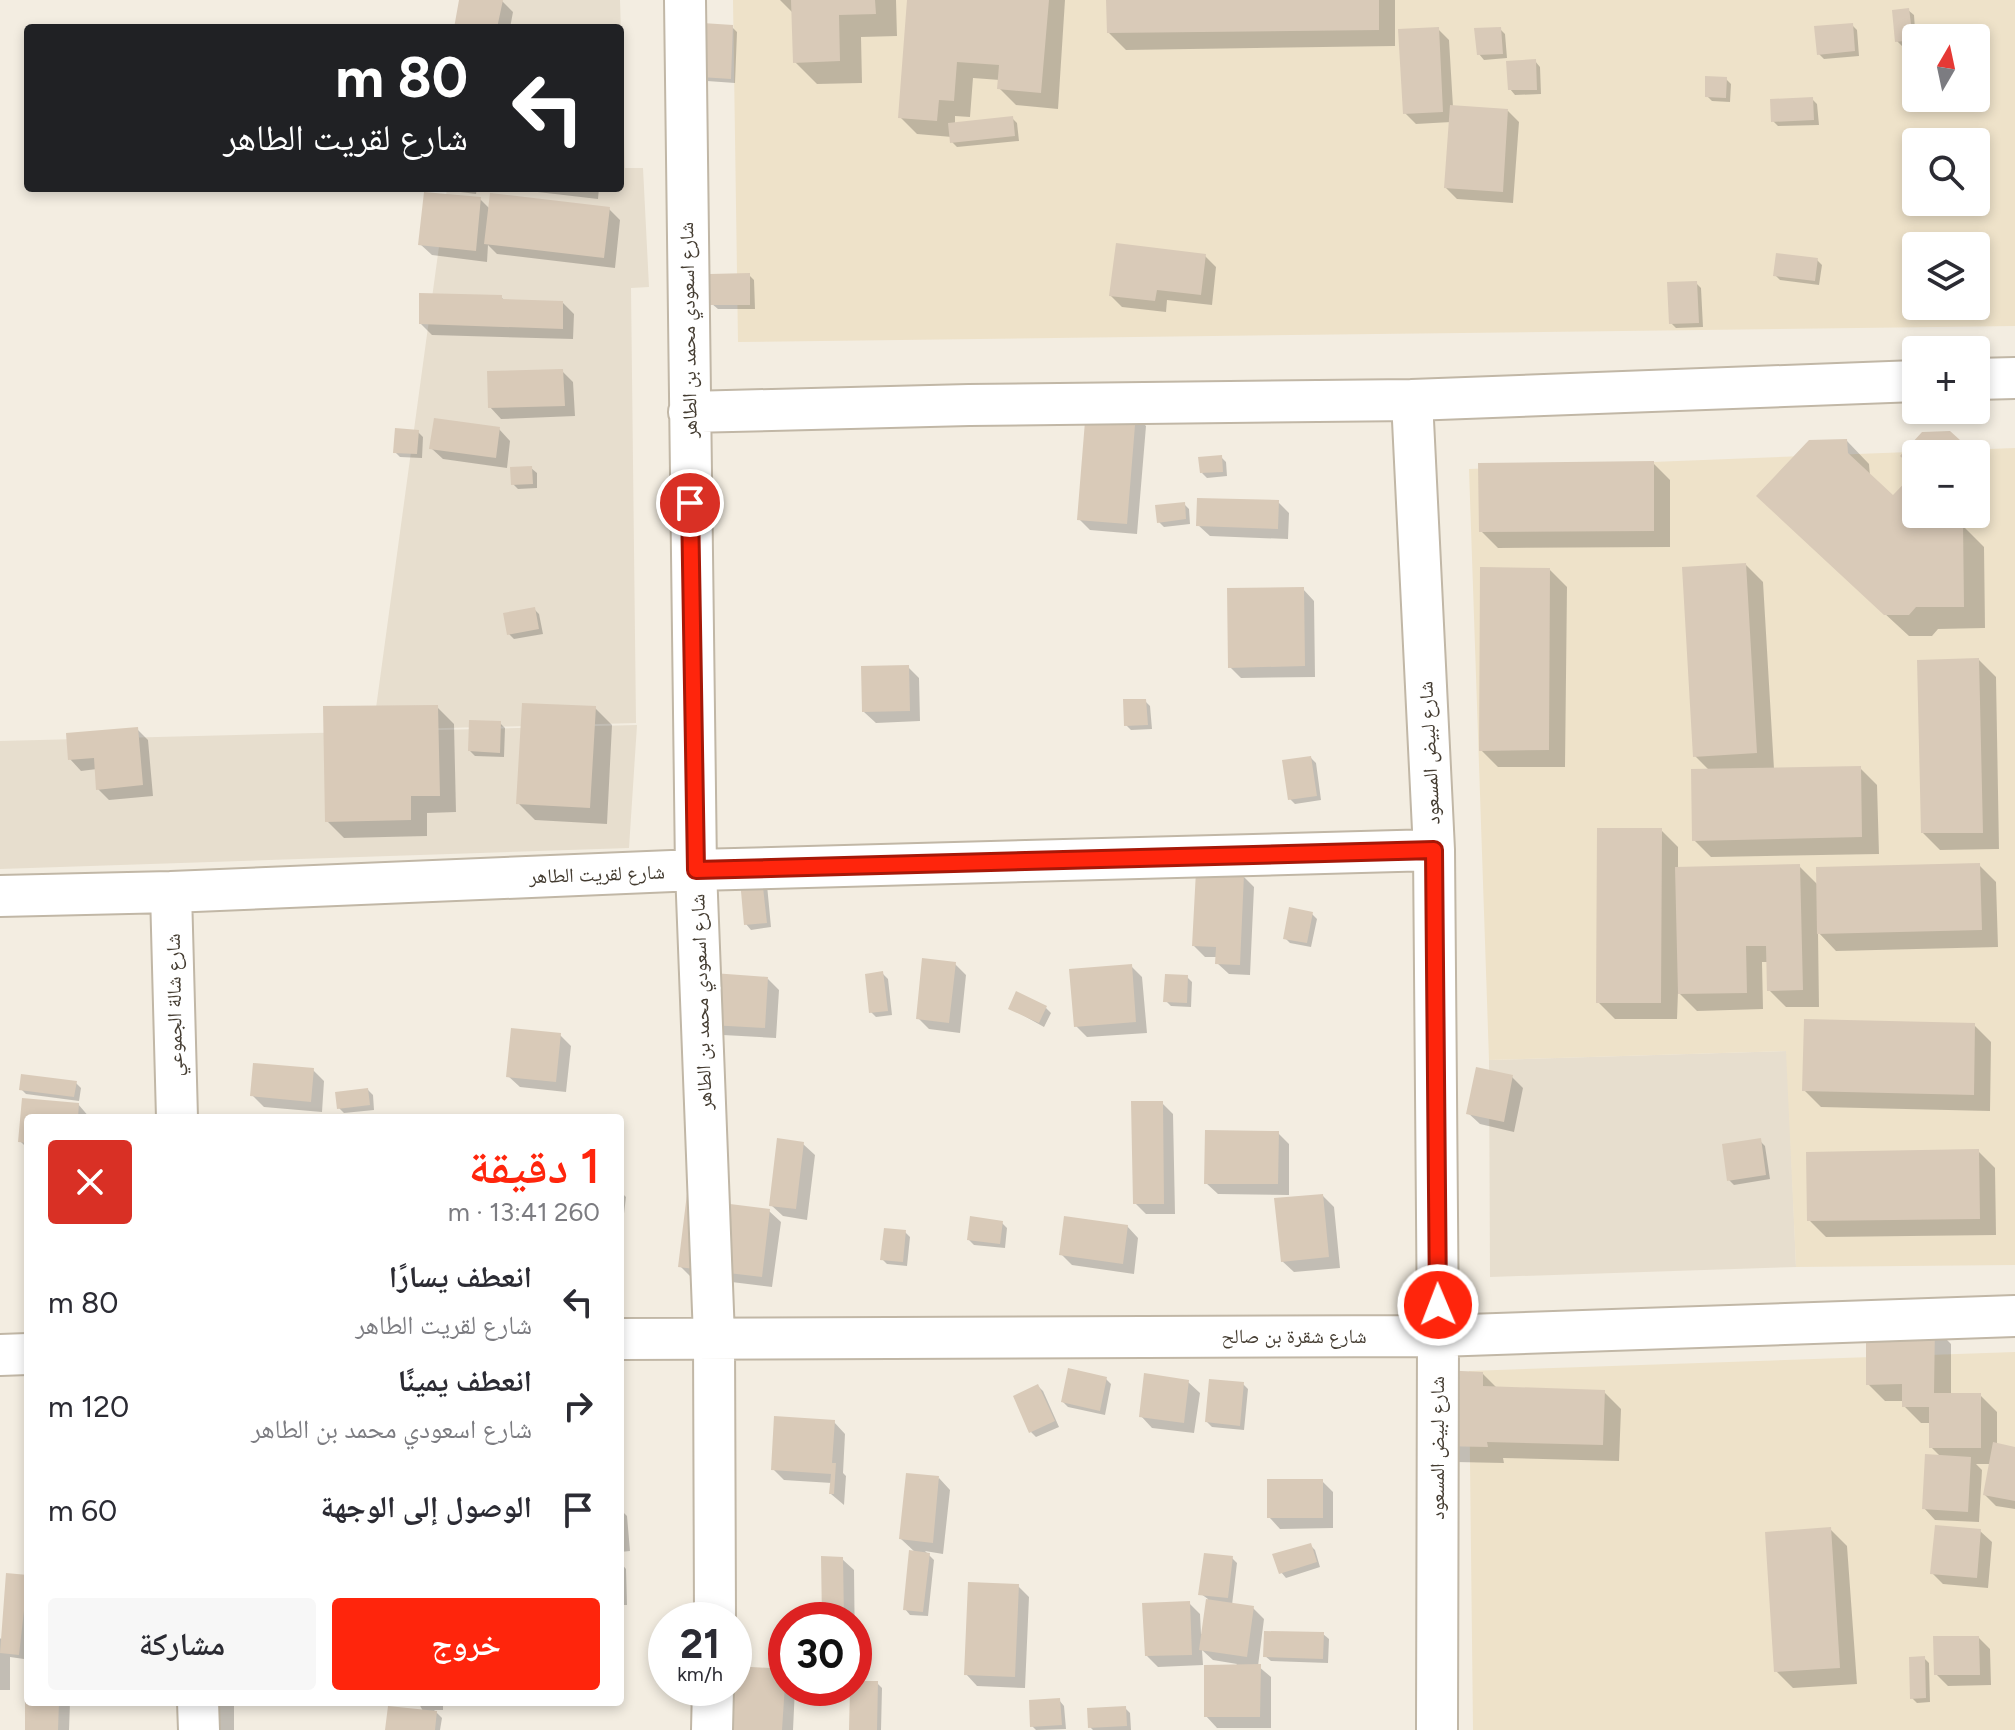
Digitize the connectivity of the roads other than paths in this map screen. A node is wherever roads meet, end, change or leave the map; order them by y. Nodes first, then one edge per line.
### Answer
1 (685, 0) edge
2 (2015, 378) edge
3 (1990, 379) edge
4 (1902, 382) edge
5 (1412, 400) junction
6 (689, 412) junction
7 (1434, 850) junction
8 (696, 870) junction
9 (171, 892) junction
10 (0, 896) edge
11 (177, 1114) edge
12 (2015, 1316) edge
13 (1438, 1336) junction
14 (714, 1337) junction
15 (624, 1339) edge
16 (24, 1354) edge
17 (0, 1355) edge
18 (715, 1602) edge
19 (198, 1706) edge
20 (713, 1706) edge
21 (199, 1730) edge
22 (712, 1730) edge
23 (1437, 1730) edge

1 - 6 street, شارع اسعودي محمد بن الطاهر
2 - 3 street
4 - 5 street
5 - 6 street
5 - 7 street, شارع لبيض المسعود
6 - 8 street, شارع اسعودي محمد بن الطاهر
7 - 8 street, شارع لقريت الطاهر
7 - 13 street, شارع لبيض المسعود
8 - 9 street, شارع لقريت الطاهر
8 - 14 street, شارع اسعودي محمد بن الطاهر
9 - 10 street, شارع لقريت الطاهر
9 - 11 street, شارع شالة الجموعي
12 - 13 street, شارع شقرة بن صالح
13 - 14 street, شارع شقرة بن صالح
13 - 23 street, شارع لبيض المسعود
14 - 15 street, شارع شقرة بن صالح
14 - 18 street, شارع اسعودي محمد بن الطاهر
16 - 17 street
19 - 21 street
20 - 22 street

